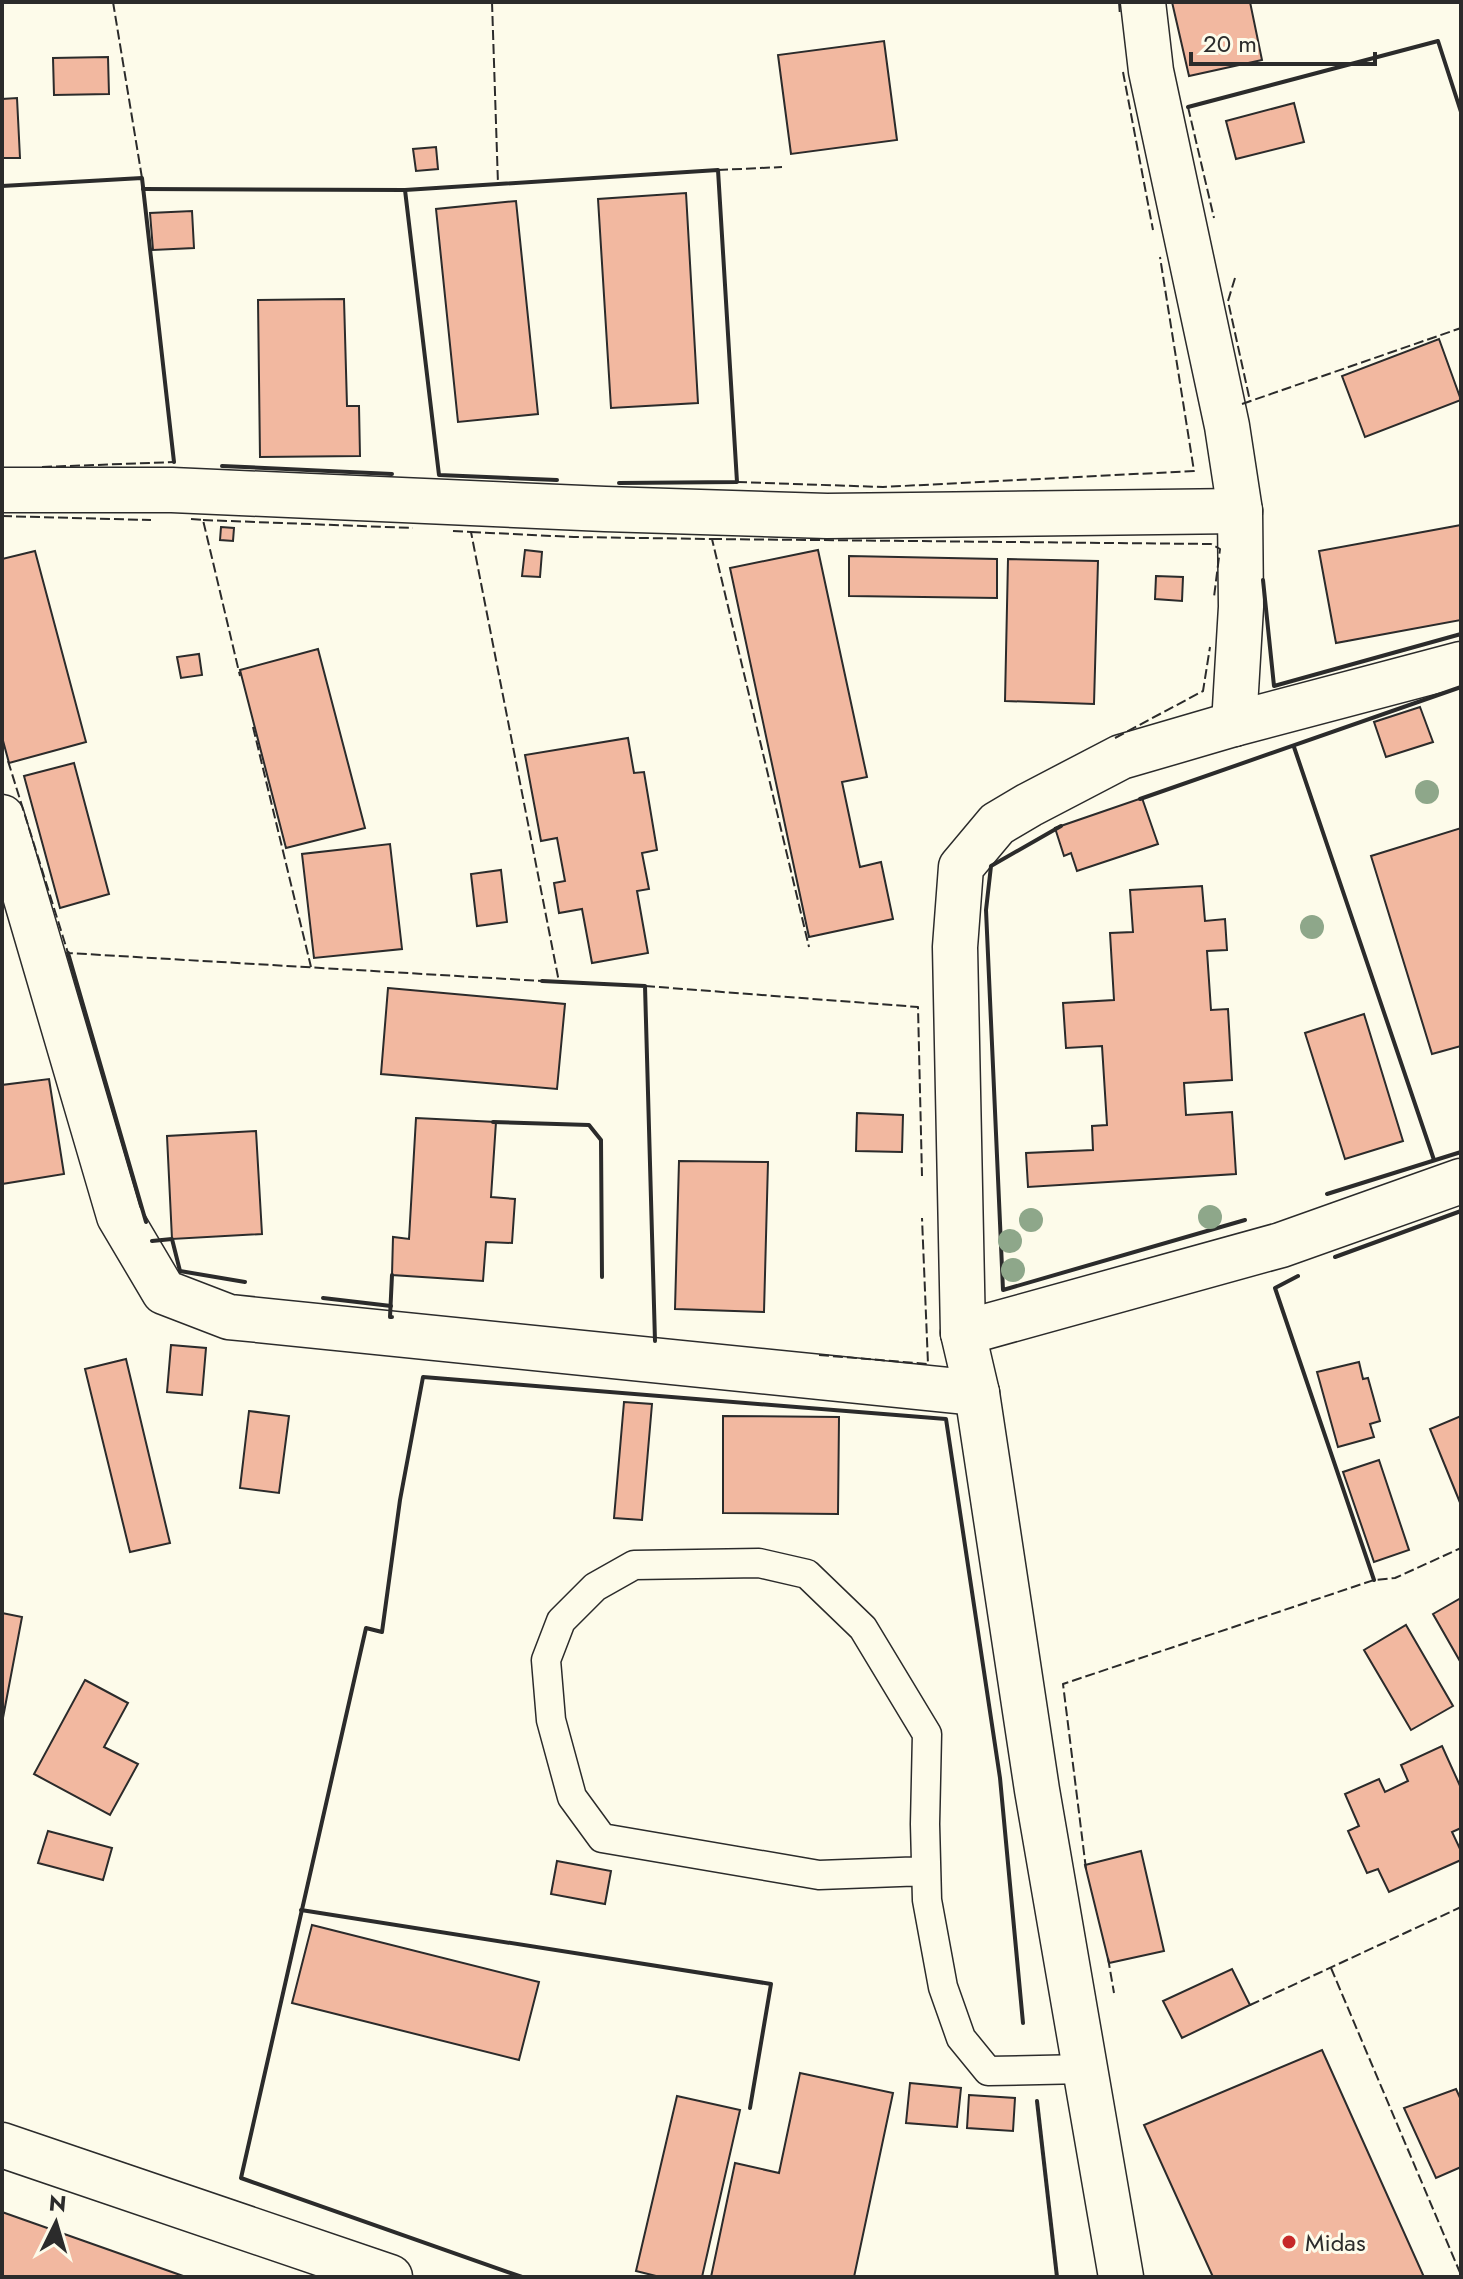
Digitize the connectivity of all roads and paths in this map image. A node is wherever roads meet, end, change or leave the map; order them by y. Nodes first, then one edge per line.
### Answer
1 (1143, 2) edge
2 (2, 490) edge
3 (1240, 511) junction
4 (1461, 664) edge
5 (1234, 724) junction
6 (2, 817) edge
7 (1461, 1181) edge
8 (963, 1333) junction
9 (977, 1393) junction
10 (926, 1871) junction
11 (1086, 2069) junction
12 (2, 2145) edge
13 (390, 2277) edge
14 (1121, 2277) edge

1 - 3 street
2 - 3 street
3 - 5 street
4 - 5 street
5 - 8 street
6 - 9 street
7 - 8 street
8 - 9 street
9 - 11 street
10 - 10 lane
10 - 11 lane
11 - 14 street
12 - 13 street

